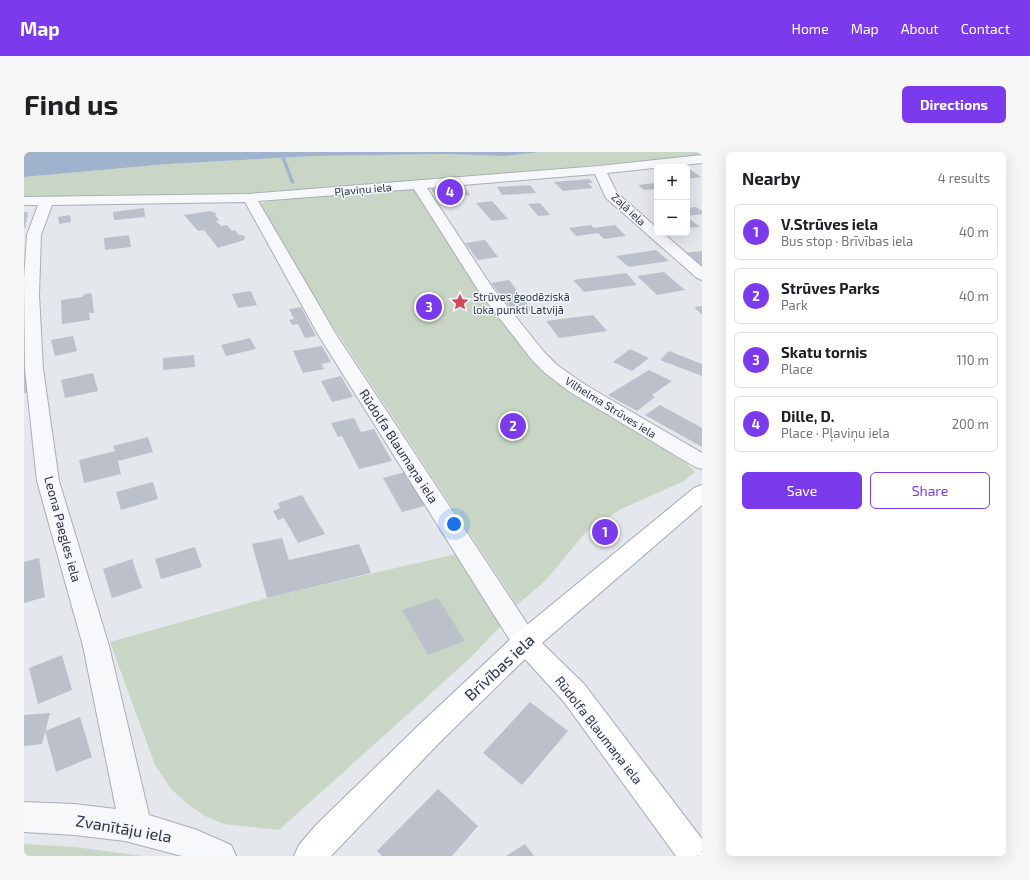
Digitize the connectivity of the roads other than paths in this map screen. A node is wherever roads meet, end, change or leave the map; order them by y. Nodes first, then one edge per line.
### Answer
1 (702, 159) edge
2 (599, 170) junction
3 (418, 184) junction
4 (249, 198) junction
5 (24, 201) edge
6 (46, 202) junction
7 (702, 275) edge
8 (28, 295) edge
9 (702, 462) edge
10 (702, 493) edge
11 (525, 642) junction
12 (24, 817) edge
13 (136, 828) junction
14 (220, 856) edge
15 (310, 856) edge
16 (695, 856) edge

1 - 2 street, Pļaviņu iela
2 - 3 street, Pļaviņu iela
2 - 7 street, Zaļā iela
3 - 4 street, Pļaviņu iela
3 - 9 street, Vilhelma Strūves iela
4 - 6 street, Pļaviņu iela
4 - 11 street, Rūdolfa Blaumaņa iela
5 - 6 street, Pļaviņu iela
6 - 8 street, Leona Paegles iela
8 - 13 street, Leona Paegles iela
10 - 11 main road, Brīvības iela
11 - 15 main road, Brīvības iela
11 - 16 main road, Rūdolfa Blaumaņa iela
12 - 13 street, Zvanītāju iela
13 - 14 street, Zvanītāju iela

